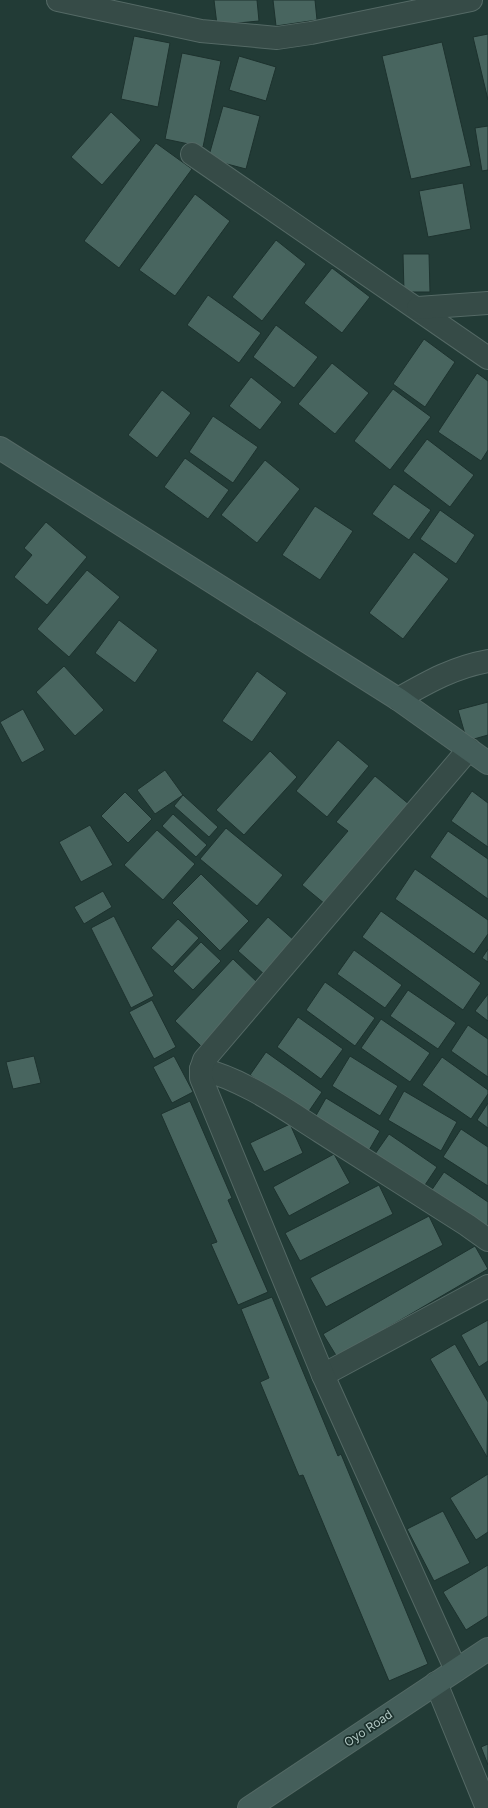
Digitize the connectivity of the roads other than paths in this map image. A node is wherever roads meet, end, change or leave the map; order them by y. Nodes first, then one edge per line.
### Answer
1 (58, 0) edge
2 (471, 0) edge
3 (192, 154) dead end
4 (488, 303) edge
5 (418, 308) junction
6 (488, 358) edge
7 (0, 448) edge
8 (488, 661) edge
9 (398, 699) junction
10 (469, 749) junction
11 (488, 763) edge
12 (201, 1069) junction
13 (488, 1240) edge
14 (488, 1286) edge
15 (323, 1375) junction
16 (488, 1649) edge
17 (456, 1670) junction
18 (436, 1683) junction
19 (249, 1808) edge
20 (488, 1808) edge

1 - 2 street
3 - 5 street
4 - 5 street
5 - 6 street
7 - 9 main road
8 - 9 street
9 - 10 main road
10 - 11 main road
10 - 12 street
12 - 13 street
12 - 15 street
14 - 15 street
15 - 17 street
16 - 17 main road, Oyo Road
17 - 18 main road, Oyo Road
18 - 19 main road, Oyo Road
18 - 20 street

